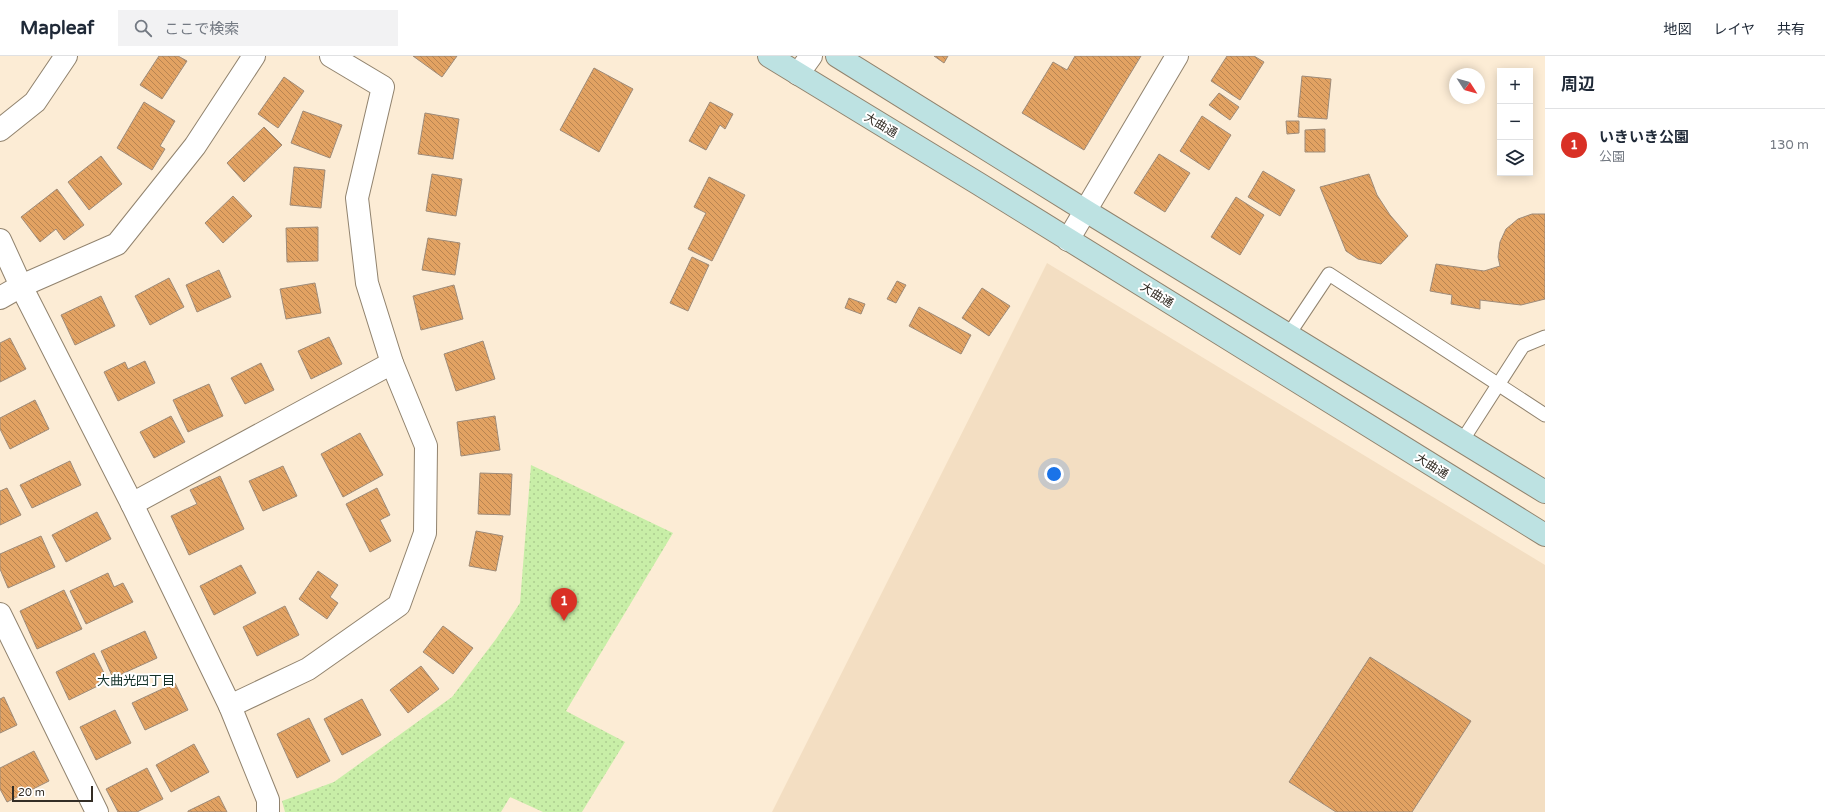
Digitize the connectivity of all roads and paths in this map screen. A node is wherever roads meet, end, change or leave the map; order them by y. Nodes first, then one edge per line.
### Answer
1 (66, 56) edge
2 (254, 56) edge
3 (331, 56) edge
4 (768, 56) edge
5 (811, 56) edge
6 (837, 56) edge
7 (1177, 56) edge
8 (798, 74) junction
9 (0, 130) edge
10 (1086, 211) junction
11 (0, 240) edge
12 (1068, 240) junction
13 (21, 286) junction
14 (0, 298) edge
15 (1288, 334) junction
16 (1545, 337) edge
17 (392, 363) junction
18 (1497, 385) junction
19 (1545, 415) edge
20 (1462, 441) junction
21 (1545, 492) edge
22 (132, 504) junction
23 (1545, 535) edge
24 (0, 614) edge
25 (230, 706) junction
26 (97, 812) edge
27 (268, 812) edge

1 - 9 street
2 - 13 street
3 - 17 street
4 - 8 street, 大曲通
5 - 8 street
6 - 10 street
7 - 10 street
8 - 12 street, 大曲通
10 - 12 street
10 - 15 street
11 - 13 street
12 - 23 street, 大曲通
13 - 14 street
13 - 22 street
15 - 18 lane
15 - 20 street
16 - 18 lane
17 - 22 street
17 - 25 street
18 - 19 lane
18 - 20 lane
20 - 21 street
22 - 25 street
24 - 26 street
25 - 27 street

